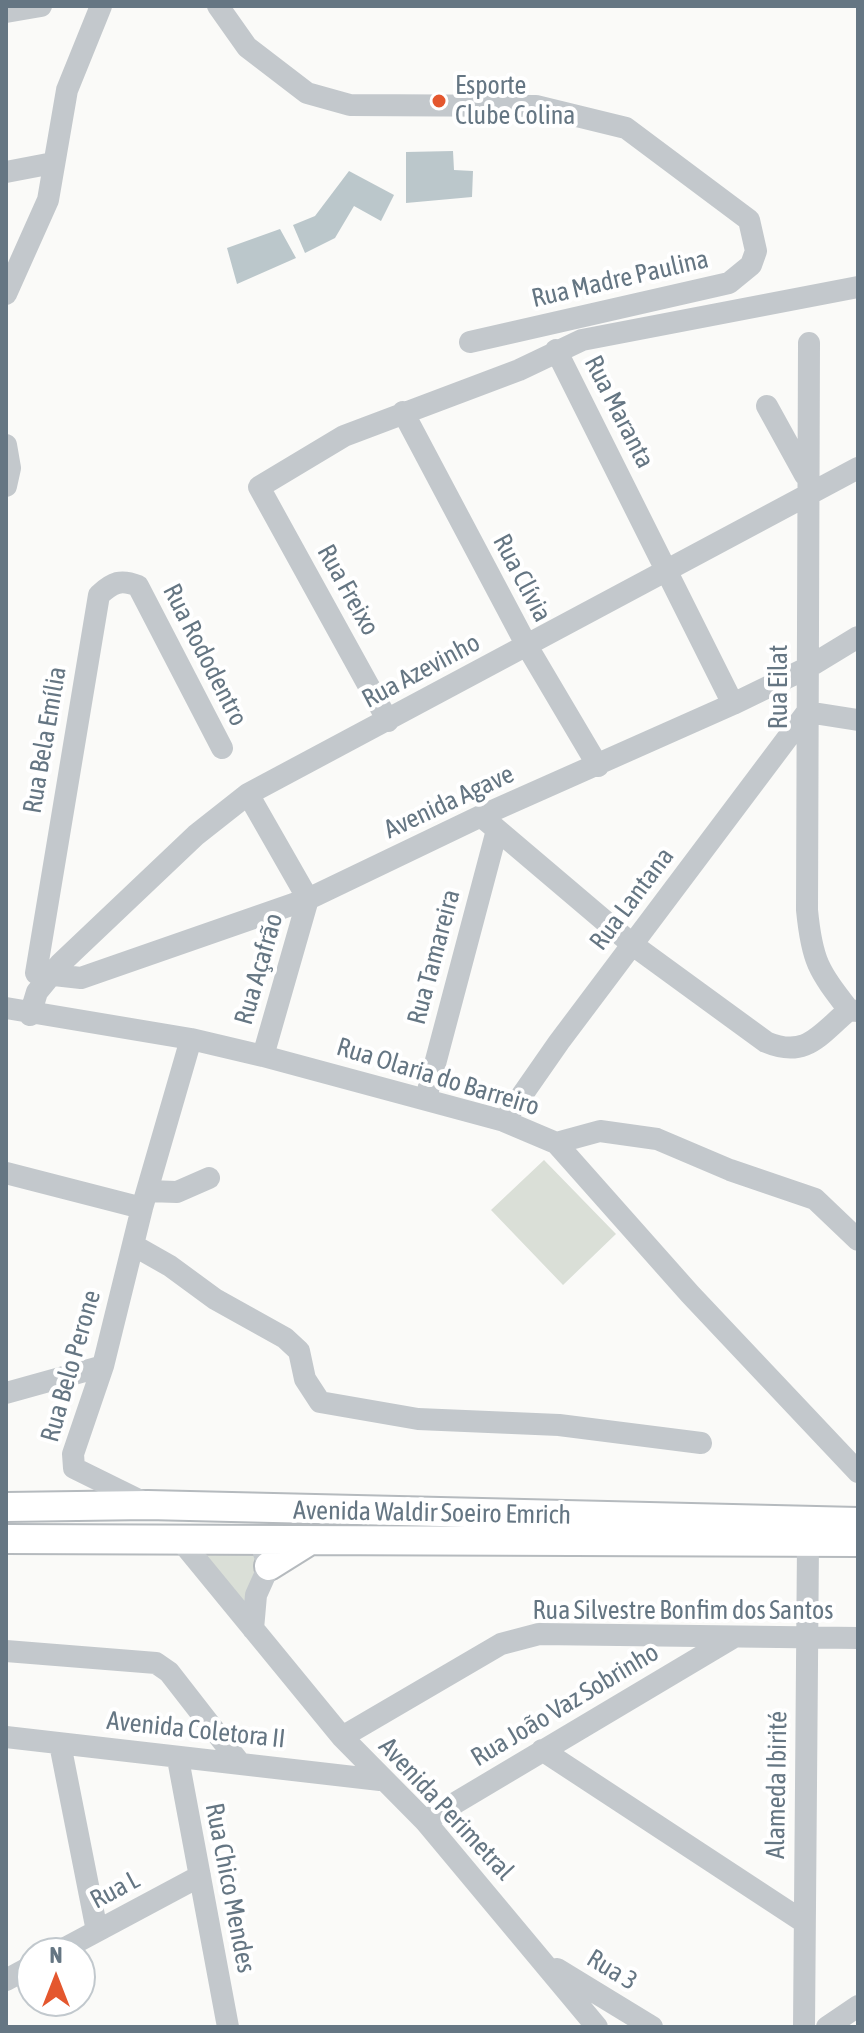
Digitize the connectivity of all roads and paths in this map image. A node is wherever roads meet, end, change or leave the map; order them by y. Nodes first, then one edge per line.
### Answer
1 (41, 6) edge
2 (101, 6) edge
3 (218, 6) edge
4 (6, 12) edge
5 (53, 163) junction
6 (6, 172) edge
7 (6, 294) edge
8 (855, 296) edge
9 (470, 342) dead end
10 (809, 343) dead end
11 (556, 350) junction
12 (767, 406) dead end
13 (403, 412) junction
14 (6, 445) edge
15 (858, 468) edge
16 (6, 486) edge
17 (807, 486) junction
18 (259, 487) joint
19 (668, 571) junction
20 (138, 586) joint
21 (858, 637) edge
22 (527, 646) junction
23 (807, 668) junction
24 (733, 704) junction
25 (807, 712) junction
26 (858, 720) edge
27 (388, 721) junction
28 (222, 748) dead end
29 (598, 766) junction
30 (248, 794) junction
31 (489, 823) junction
32 (308, 899) junction
33 (633, 945) junction
34 (49, 976) junction
35 (6, 1008) edge
36 (853, 1010) edge
37 (40, 1016) junction
38 (191, 1039) junction
39 (263, 1056) junction
40 (426, 1098) junction
41 (504, 1121) junction
42 (556, 1143) junction
43 (6, 1173) edge
44 (209, 1178) dead end
45 (144, 1199) junction
46 (858, 1240) edge
47 (133, 1245) junction
48 (103, 1366) junction
49 (6, 1393) edge
50 (701, 1443) dead end
51 (858, 1472) edge
52 (148, 1505) junction
53 (6, 1507) edge
54 (233, 1508) junction
55 (858, 1522) edge
56 (6, 1539) edge
57 (182, 1542) junction
58 (858, 1542) edge
59 (808, 1543) junction
60 (263, 1553) junction
61 (253, 1629) junction
62 (734, 1637) junction
63 (807, 1637) junction
64 (858, 1638) edge
65 (6, 1651) edge
66 (6, 1737) edge
67 (342, 1737) junction
68 (60, 1744) junction
69 (542, 1750) junction
70 (178, 1759) junction
71 (239, 1762) junction
72 (380, 1780) junction
73 (425, 1821) junction
74 (200, 1876) junction
75 (804, 1922) junction
76 (97, 1931) junction
77 (86, 1937) edge
78 (543, 1960) junction
79 (858, 2006) edge
80 (228, 2027) edge
81 (597, 2027) edge
82 (652, 2027) edge
83 (804, 2027) edge
84 (827, 2027) edge

1 - 4 street
2 - 5 street
3 - 9 street, Rua Madre Paulina
5 - 6 street
5 - 7 street
8 - 11 street
10 - 17 street, Rua Eilat
11 - 13 street, Rua Maranta
11 - 19 street, Rua Maranta
12 - 17 street
13 - 18 street, Rua Maranta
13 - 22 street, Rua Clívia
14 - 16 street
15 - 17 street, Rua Azevinho
17 - 19 street, Rua Azevinho
17 - 23 street, Rua Eilat
18 - 27 street, Rua Freixo
19 - 22 street, Rua Azevinho
19 - 24 street, Rua Maranta
20 - 28 street, Rua Rododentro
20 - 34 street, Rua Bela Emília
21 - 23 street, Avenida Agave
22 - 27 street, Rua Azevinho
22 - 29 street, Rua Clívia
23 - 24 street, Avenida Agave
23 - 25 street, Rua Eilat
24 - 29 street, Avenida Agave
25 - 26 street
25 - 33 street, Rua Lantana
25 - 36 street, Rua Eilat
27 - 30 street, Rua Azevinho
29 - 31 street, Avenida Agave
30 - 32 street
30 - 34 street, Rua Azevinho
31 - 32 street, Avenida Agave
31 - 33 street
31 - 40 street, Rua Tamareira
32 - 34 street, Avenida Agave
32 - 39 street, Rua Açafrão
33 - 36 street
33 - 41 street, Rua Lantana
34 - 37 street
35 - 37 street, Rua Olaria do Barreiro
37 - 38 street, Rua Olaria do Barreiro
38 - 39 street, Rua Olaria do Barreiro
38 - 45 street, Rua Belo Perone
39 - 40 street, Rua Olaria do Barreiro
40 - 41 street, Rua Olaria do Barreiro
41 - 42 street, Rua Olaria do Barreiro
42 - 46 street
42 - 51 street, Rua Olaria do Barreiro
43 - 45 street
44 - 45 street
45 - 47 street, Rua Belo Perone
47 - 48 street, Rua Belo Perone
47 - 50 street
48 - 49 street
48 - 52 street, Rua Belo Perone
52 - 53 main road, Avenida Waldir Soeiro Emrich
52 - 54 main road, Avenida Waldir Soeiro Emrich
54 - 55 main road, Avenida Waldir Soeiro Emrich
54 - 57 main road
54 - 60 main road
56 - 57 main road, Avenida Waldir Soeiro Emrich
57 - 60 main road, Avenida Waldir Soeiro Emrich
57 - 61 street, Avenida Perimetral
58 - 59 main road, Avenida Waldir Soeiro Emrich
59 - 60 main road, Avenida Waldir Soeiro Emrich
59 - 63 street, Alameda Ibirité
60 - 61 street
61 - 67 street, Avenida Perimetral
62 - 63 street, Rua Silvestre Bonfim dos Santos
62 - 67 street, Rua Silvestre Bonfim dos Santos
62 - 69 street, Rua João Vaz Sobrinho
63 - 64 street, Rua Silvestre Bonfim dos Santos
63 - 75 street, Alameda Ibirité
65 - 71 street
66 - 68 street, Avenida Coletora II
67 - 72 street, Avenida Perimetral
68 - 70 street, Avenida Coletora II
68 - 76 street
69 - 73 street, Rua João Vaz Sobrinho
69 - 75 street
70 - 71 street, Avenida Coletora II
70 - 74 street, Rua Chico Mendes
71 - 72 street, Avenida Coletora II
72 - 73 street, Avenida Perimetral
73 - 78 street, Avenida Perimetral
74 - 76 street, Rua L
74 - 80 street, Rua Chico Mendes
75 - 83 street, Alameda Ibirité
76 - 77 street, Rua L
78 - 81 street, Avenida Perimetral
78 - 82 street, Rua 3
79 - 84 street

